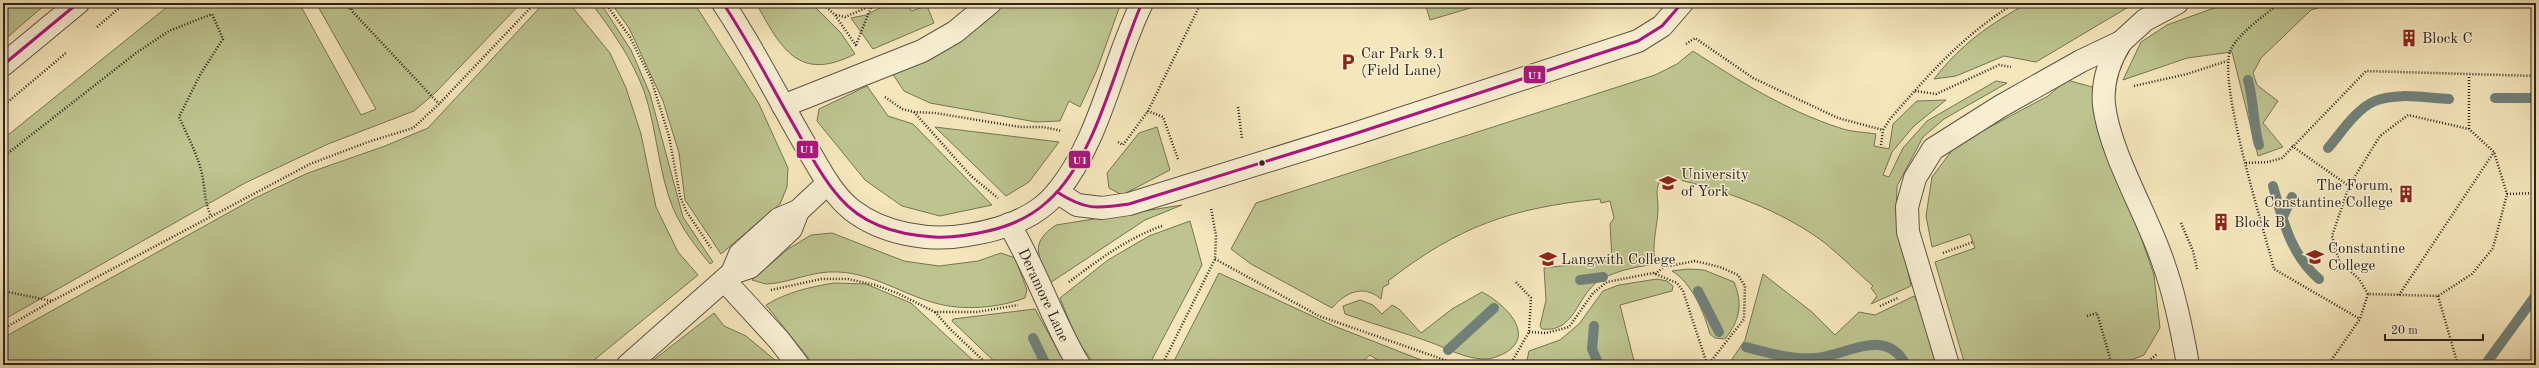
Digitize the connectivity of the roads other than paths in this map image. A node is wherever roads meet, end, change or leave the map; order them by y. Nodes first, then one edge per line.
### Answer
1 (78, 3) edge
2 (722, 3) edge
3 (990, 3) edge
4 (1142, 3) edge
5 (1682, 3) edge
6 (2177, 3) edge
7 (2121, 42) junction
8 (3, 65) edge
9 (783, 106) junction
10 (828, 183) junction
11 (1057, 192) junction
12 (1008, 224) junction
13 (728, 276) junction
14 (628, 365) edge
15 (798, 365) edge
16 (1079, 365) edge
17 (1948, 365) edge
18 (2188, 365) edge

1 - 8 street
2 - 9 street
3 - 9 street
4 - 11 street
5 - 11 street
6 - 7 street
7 - 17 street
7 - 18 street
9 - 10 street
10 - 12 street
10 - 13 street
11 - 12 street
12 - 16 street, Deramore Lane
13 - 14 street
13 - 15 street

